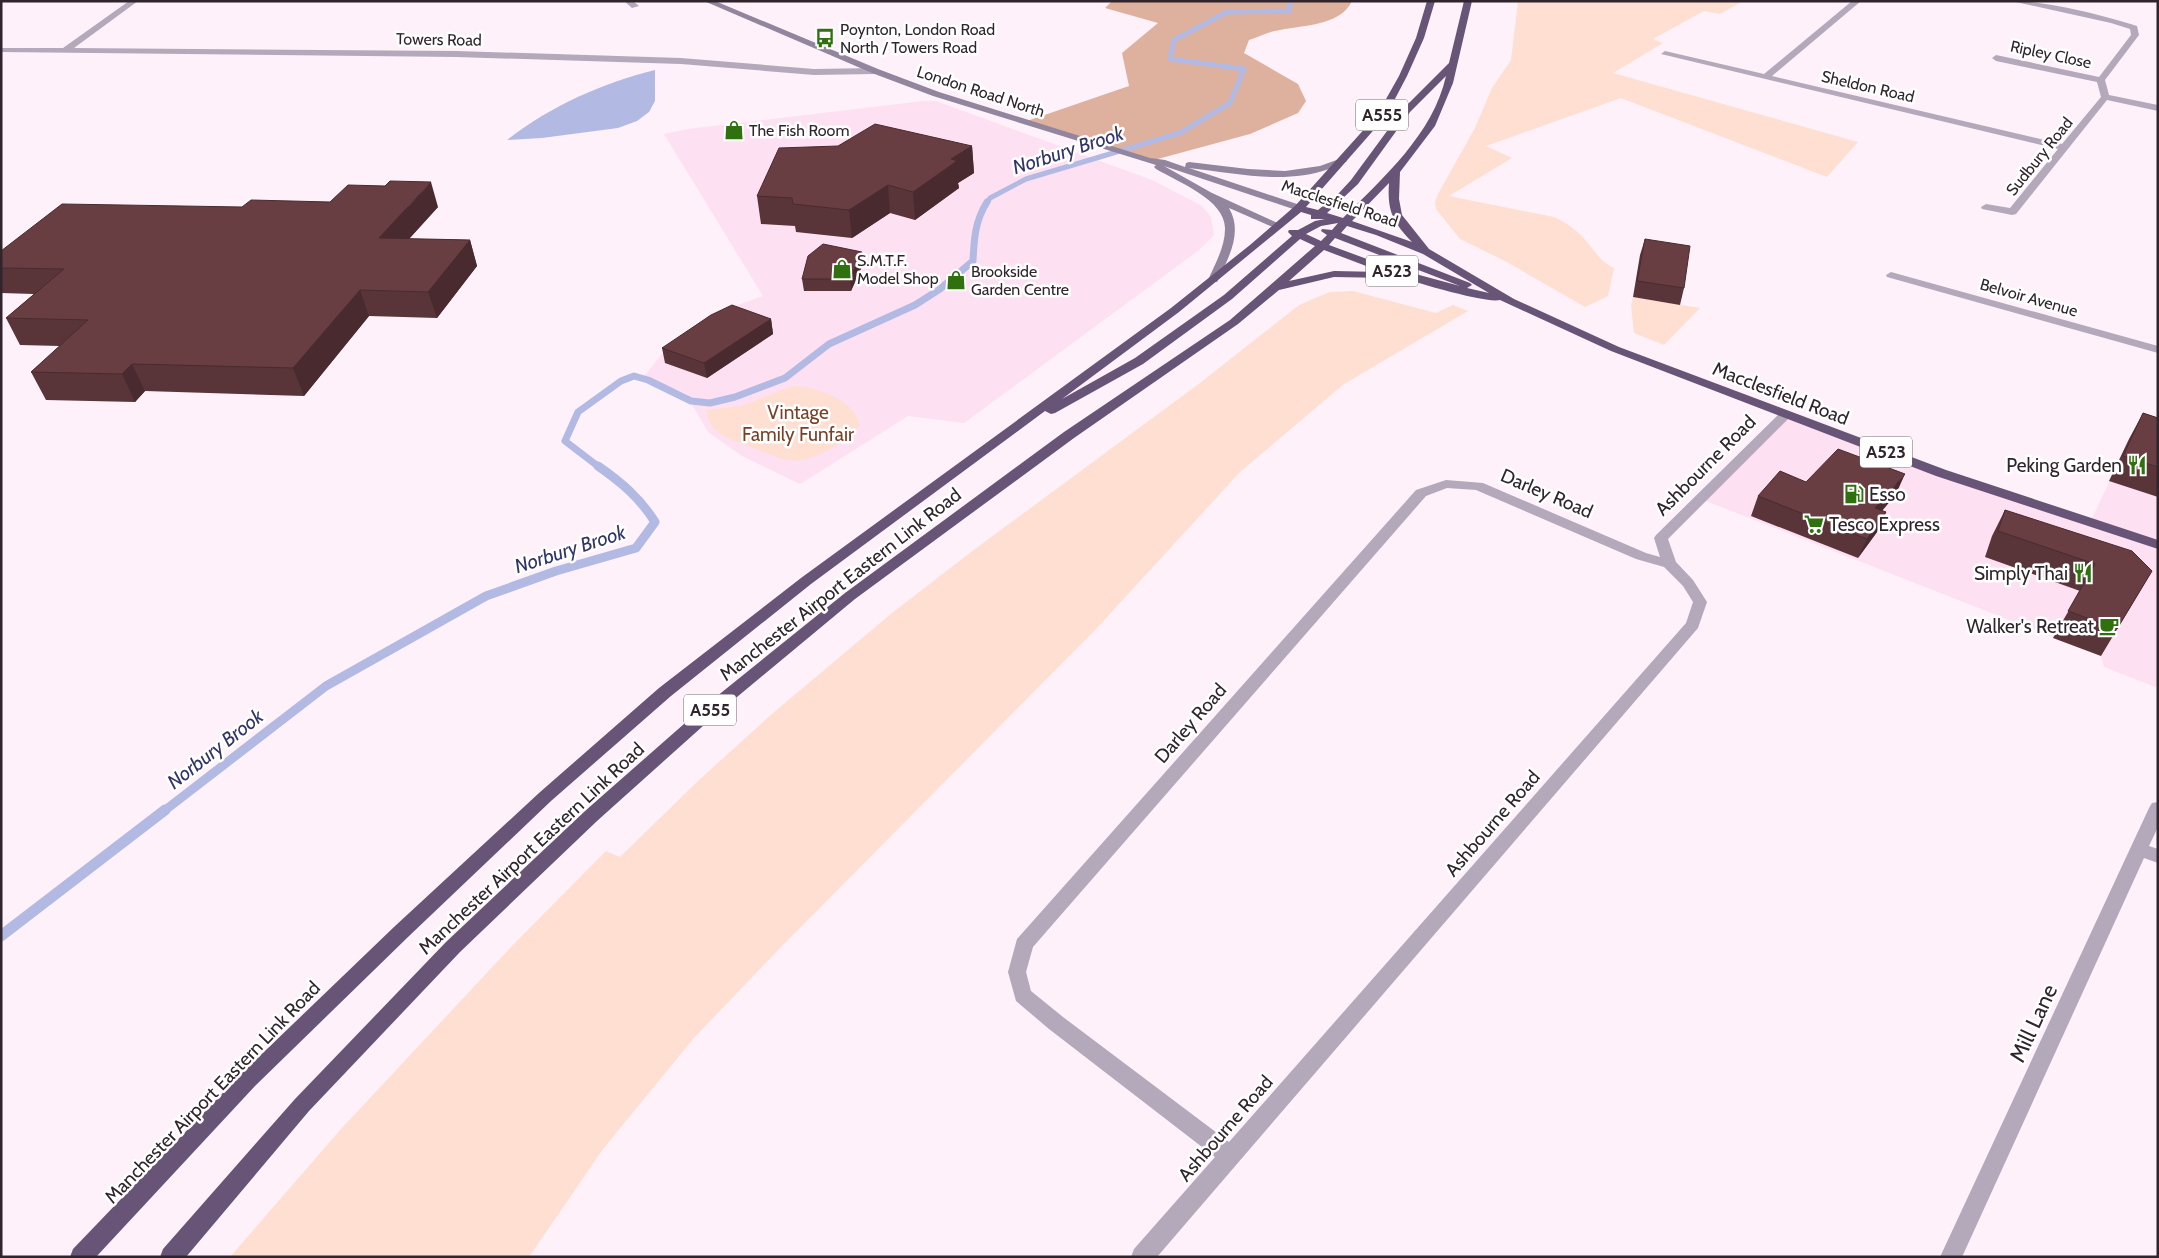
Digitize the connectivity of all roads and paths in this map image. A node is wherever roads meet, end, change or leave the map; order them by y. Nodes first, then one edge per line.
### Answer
1 (134, 1) edge
2 (708, 1) edge
3 (1431, 1) edge
4 (1468, 1) edge
5 (1857, 1) edge
6 (2015, 1) edge
7 (1, 50) edge
8 (66, 50) junction
9 (1665, 54) dead end
10 (1996, 58) dead end
11 (1454, 63) junction
12 (875, 71) junction
13 (1766, 77) junction
14 (2101, 80) junction
15 (2105, 97) junction
16 (2158, 108) edge
17 (2064, 147) junction
18 (1136, 157) joint
19 (1342, 160) junction
20 (1149, 161) junction
21 (1165, 163) junction
22 (1394, 172) junction
23 (1208, 195) junction
24 (1986, 207) dead end
25 (1299, 208) junction
26 (1320, 214) junction
27 (1346, 222) junction
28 (1309, 223) junction
29 (1279, 226) junction
30 (1334, 234) junction
31 (1299, 235) junction
32 (1322, 246) junction
33 (1427, 252) junction
34 (1891, 275) dead end
35 (1412, 277) junction
36 (1213, 280) junction
37 (1275, 288) junction
38 (1485, 296) junction
39 (1510, 301) junction
40 (2158, 350) edge
41 (1785, 414) junction
42 (991, 444) junction
43 (2158, 545) edge
44 (1669, 564) junction
45 (2158, 808) edge
46 (2149, 852) edge
47 (1229, 1155) junction
48 (81, 1257) edge
49 (171, 1257) edge
50 (1142, 1257) edge
51 (1951, 1257) edge

1 - 8 street
2 - 12 main road, London Road North
3 - 19 highway, A555
4 - 11 highway, A555
5 - 13 street
6 - 14 street
7 - 8 street, Towers Road
8 - 12 street, Towers Road
9 - 13 street, Sheldon Road
10 - 14 street, Ripley Close
11 - 22 highway, A555
11 - 26 highway
12 - 18 main road, London Road North
13 - 17 street, Sheldon Road
14 - 15 street
15 - 16 street
15 - 17 street, Sudbury Road
17 - 24 street, Sudbury Road
18 - 20 main road, Macclesfield Road
19 - 21 main road
19 - 25 highway, A555
20 - 21 main road, Macclesfield Road
20 - 23 main road, Macclesfield Road
21 - 25 main road, Macclesfield Road
22 - 27 highway, A555
22 - 33 highway
23 - 29 main road, Macclesfield Road
23 - 36 main road
25 - 26 highway, Macclesfield Road / A523
25 - 28 highway
25 - 29 highway, A555
26 - 27 highway, Macclesfield Road / A523
26 - 28 highway
27 - 28 highway
27 - 30 highway, A555
27 - 33 highway, Macclesfield Road / A523
28 - 29 highway
28 - 30 highway
28 - 31 highway
29 - 31 highway, Macclesfield Road / A523
29 - 36 highway, A555
30 - 32 highway, A555
30 - 38 highway
31 - 32 highway, Macclesfield Road / A523
31 - 42 highway
32 - 35 highway, Macclesfield Road / A523
32 - 37 highway, Manchester Airport Eastern Link Road / A555
33 - 39 highway, Macclesfield Road / A523
34 - 40 street, Belvoir Avenue
35 - 37 highway
35 - 38 highway, Macclesfield Road / A523
36 - 42 highway, Manchester Airport Eastern Link Road / A555
37 - 49 highway, Manchester Airport Eastern Link Road / A555
38 - 39 highway, Macclesfield Road / A523
39 - 41 highway, Macclesfield Road / A523
41 - 43 highway, Macclesfield Road / A523
41 - 44 street, Ashbourne Road
42 - 48 highway, Manchester Airport Eastern Link Road / A555
44 - 47 street, Ashbourne Road
44 - 47 street, Darley Road
45 - 46 street, Mill Lane
46 - 51 street, Mill Lane
47 - 50 street, Ashbourne Road

